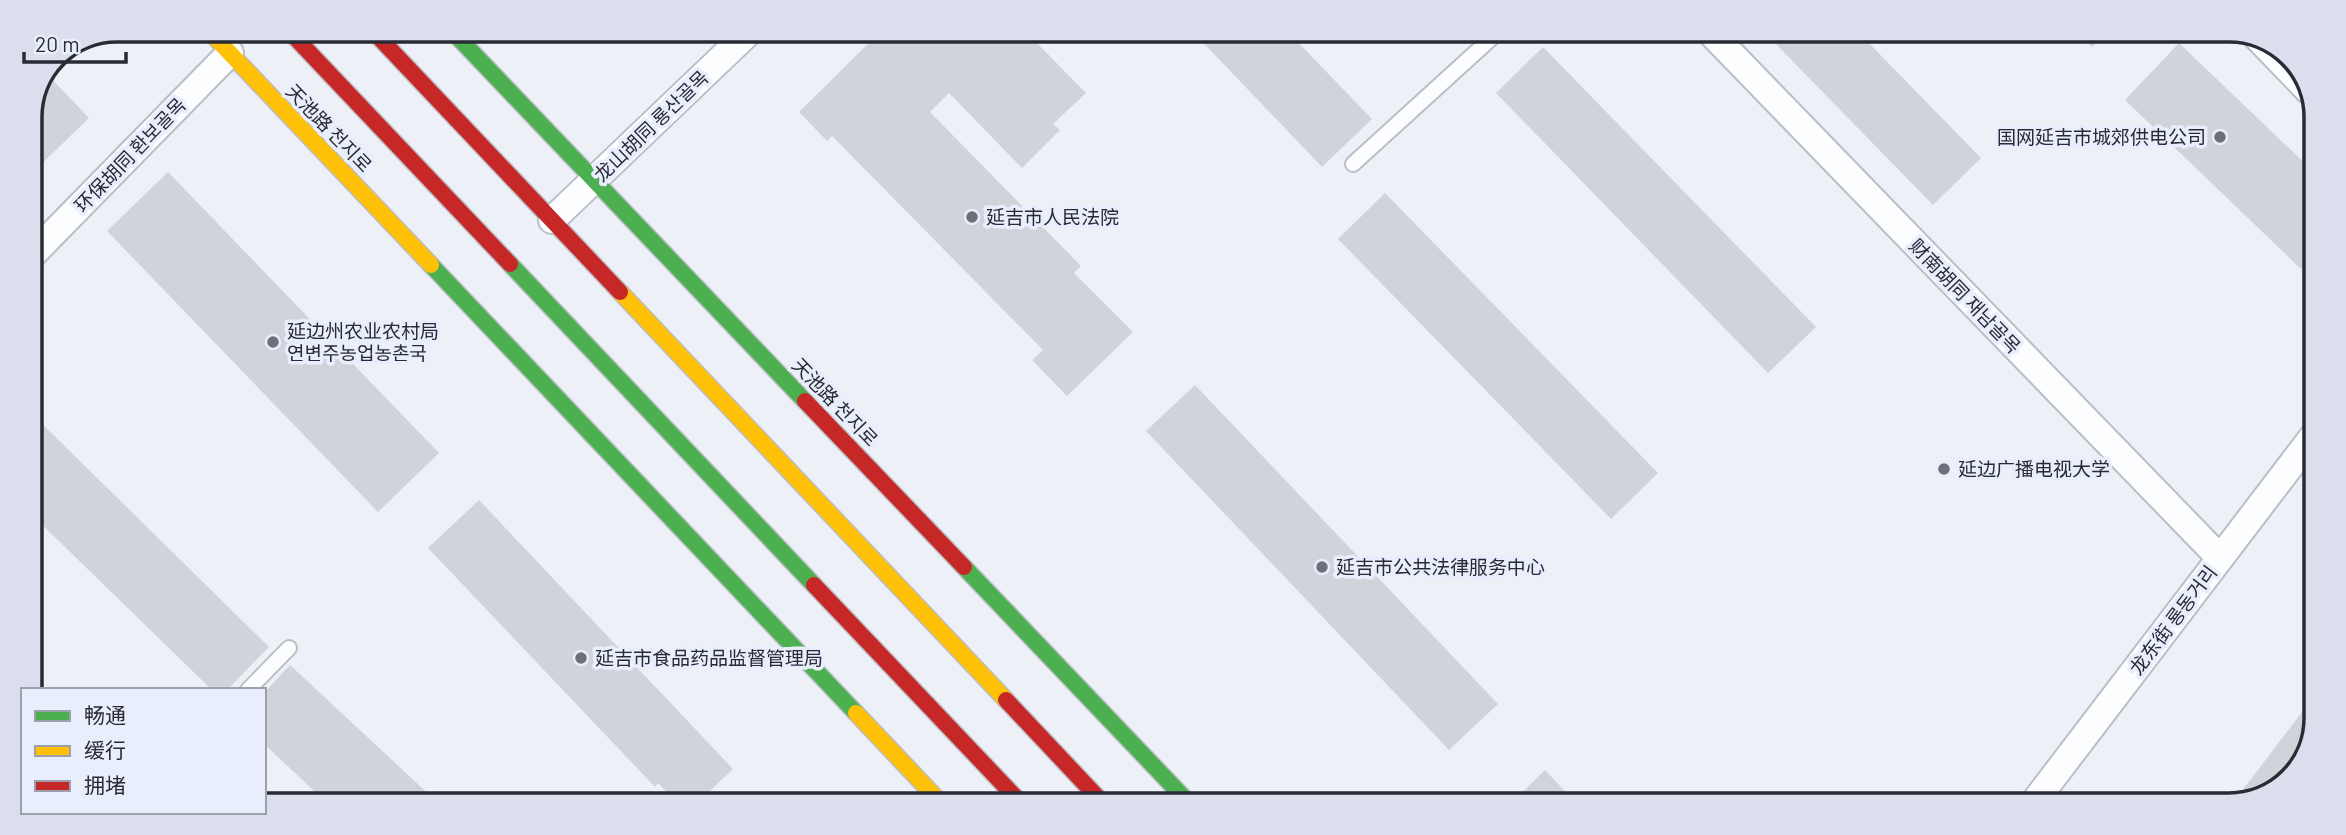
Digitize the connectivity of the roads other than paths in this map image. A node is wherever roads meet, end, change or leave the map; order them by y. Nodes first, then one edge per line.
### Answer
1 (219, 42) edge
2 (299, 42) edge
3 (383, 42) edge
4 (462, 42) edge
5 (738, 42) edge
6 (1487, 42) edge
7 (1720, 42) edge
8 (230, 53) junction
9 (1353, 164) dead end
10 (593, 180) junction
11 (552, 220) junction
12 (42, 245) edge
13 (2304, 448) edge
14 (2220, 558) junction
15 (289, 648) dead end
16 (250, 688) edge
17 (932, 793) edge
18 (1012, 793) edge
19 (1094, 793) edge
20 (1179, 793) edge
21 (2041, 793) edge

1 - 8 street, 天池路 천지로
2 - 18 street, 天池路 천지로
3 - 11 street
4 - 10 street, 天池路 천지로
5 - 10 street, 龙山胡同 룡산골목
6 - 9 lane
7 - 14 street, 财南胡同 재남골목
8 - 12 street, 环保胡同 환보골목
8 - 17 street, 天池路 천지로
10 - 11 street, 龙山胡同 룡산골목
10 - 20 street, 天池路 천지로
11 - 19 street
13 - 14 street, 龙东街 룡동거리
14 - 21 street, 龙东街 룡동거리
15 - 16 lane

